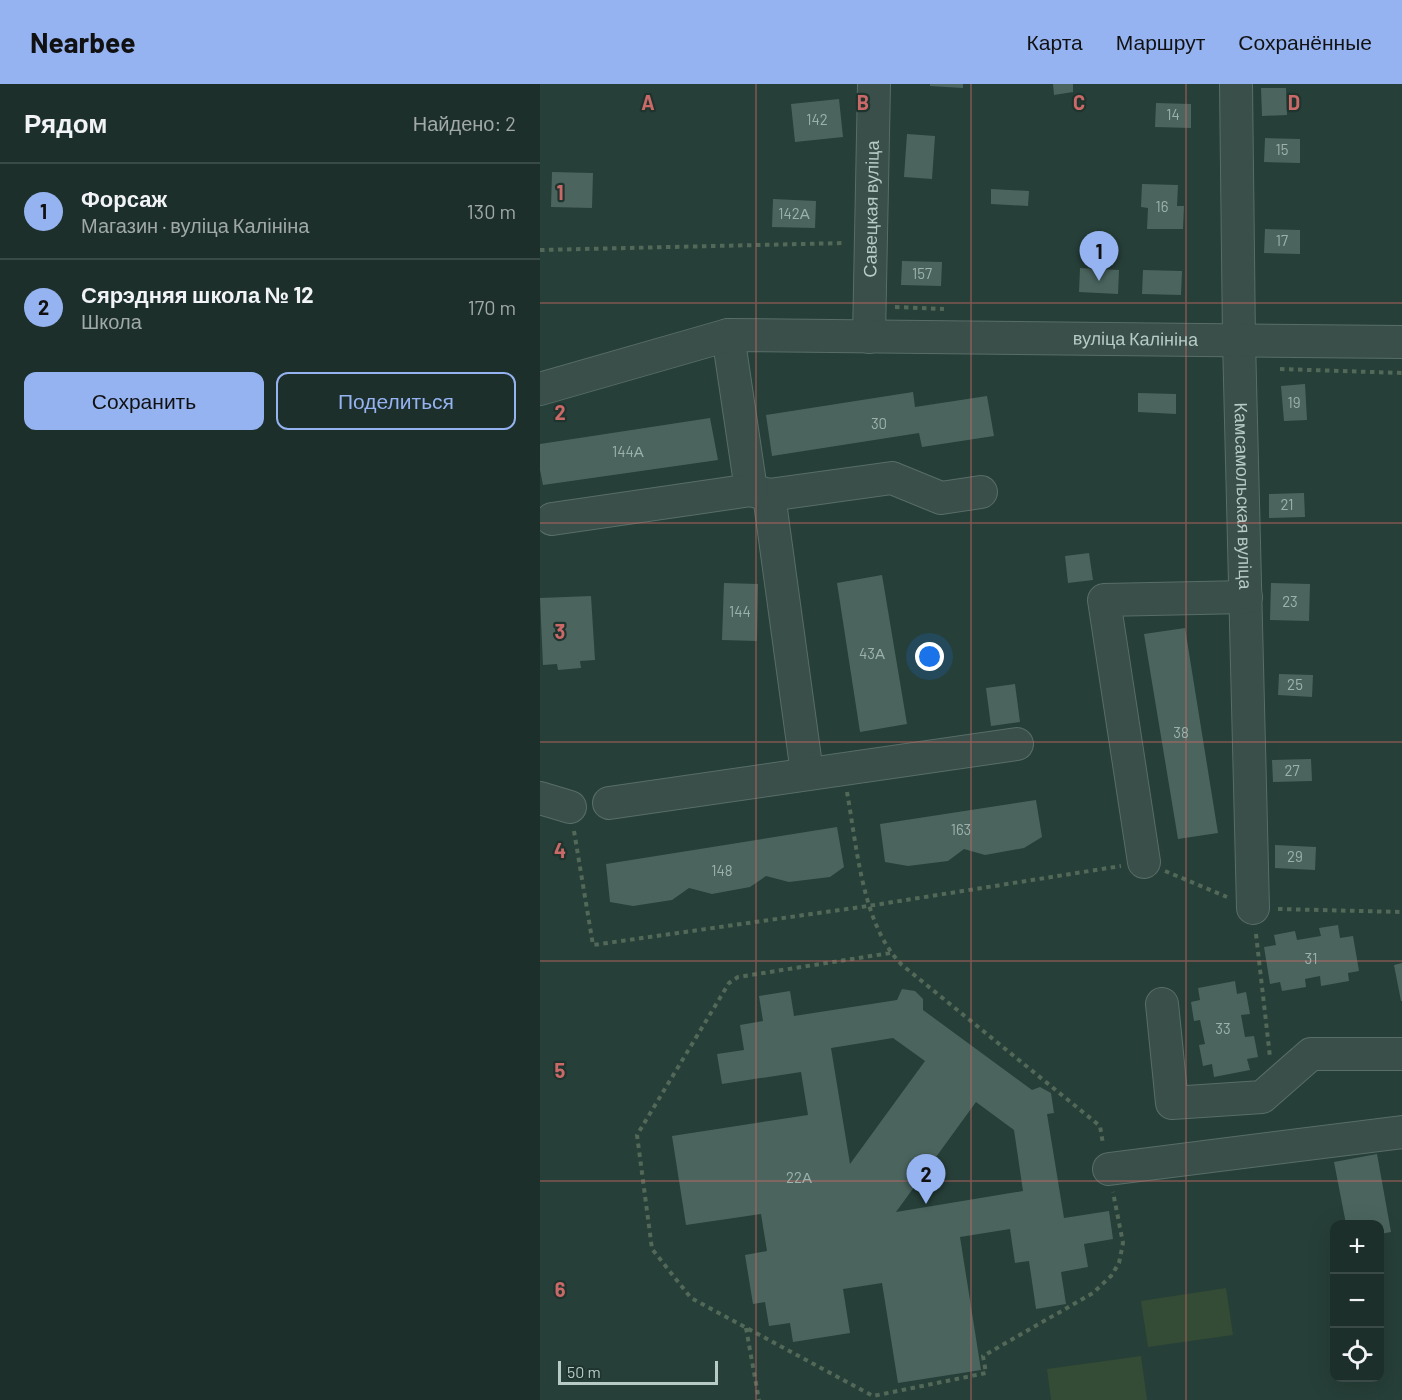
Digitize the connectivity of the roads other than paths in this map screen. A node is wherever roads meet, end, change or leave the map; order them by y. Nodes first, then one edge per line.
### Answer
1 (874, 84) edge
2 (1236, 84) edge
3 (728, 335) junction
4 (869, 336) junction
5 (1239, 340) junction
6 (1402, 342) edge
7 (540, 389) edge
8 (981, 492) dead end
9 (760, 493) junction
10 (552, 519) dead end
11 (1246, 597) junction
12 (1017, 744) dead end
13 (807, 773) junction
14 (540, 798) edge
15 (609, 803) dead end
16 (570, 807) road end
17 (1144, 862) road end
18 (1253, 908) road end
19 (1162, 1004) dead end
20 (1402, 1054) edge
21 (1402, 1132) edge
22 (1109, 1169) road end

1 - 4 street, Савецкая вуліца
2 - 5 street, Камсамольская вуліца
3 - 4 street, вуліца Калініна
3 - 7 street, вуліца Калініна
3 - 9 street
4 - 5 street, вуліца Калініна
5 - 6 street, вуліца Калініна
5 - 11 street, Камсамольская вуліца
8 - 9 street
9 - 10 street
9 - 13 street
11 - 17 street
11 - 18 street, Камсамольская вуліца
12 - 13 street
13 - 15 street
14 - 16 street
19 - 20 street
21 - 22 street

